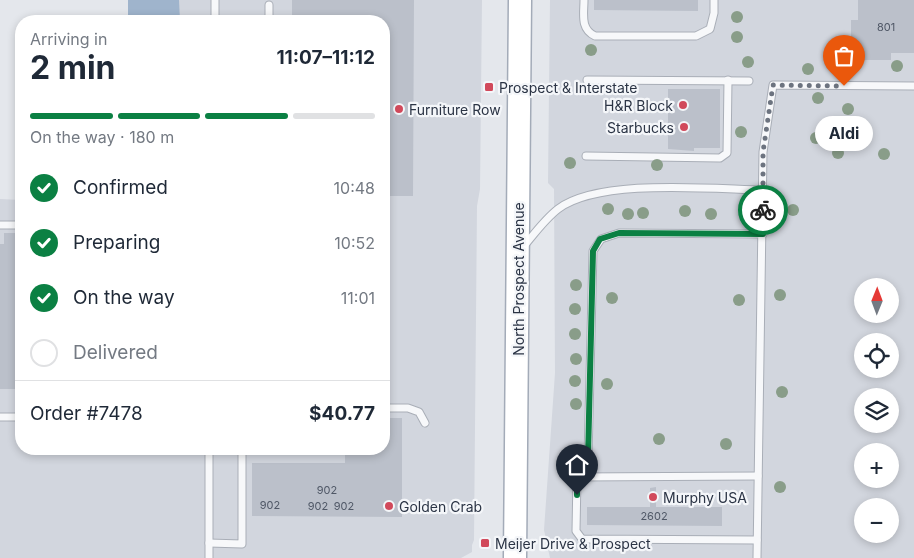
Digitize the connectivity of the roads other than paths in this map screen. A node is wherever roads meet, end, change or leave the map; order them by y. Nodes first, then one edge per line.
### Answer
1 (215, 0) edge
2 (520, 0) edge
3 (584, 0) edge
4 (714, 0) edge
5 (270, 5) dead end
6 (215, 15) edge
7 (269, 15) edge
8 (587, 80) dead end
9 (728, 80) junction
10 (749, 81) dead end
11 (914, 86) edge
12 (586, 156) dead end
13 (764, 190) junction
14 (0, 225) edge
15 (15, 225) edge
16 (763, 234) junction
17 (518, 253) junction
18 (390, 408) edge
19 (0, 417) edge
20 (15, 417) edge
21 (425, 423) dead end
22 (209, 455) edge
23 (242, 455) edge
24 (758, 476) junction
25 (577, 477) junction
26 (757, 540) junction
27 (209, 543) junction
28 (209, 558) edge
29 (515, 558) edge
30 (757, 558) edge

1 - 6 lane
2 - 17 main road, North Prospect Avenue
3 - 4 lane
5 - 7 lane
8 - 9 lane
9 - 10 lane
9 - 12 lane
11 - 13 lane
13 - 16 lane
13 - 17 lane
14 - 15 lane
16 - 24 lane
16 - 25 lane
17 - 29 main road, North Prospect Avenue
18 - 21 lane
19 - 20 lane
22 - 27 lane
23 - 27 lane
24 - 25 lane
24 - 26 lane
25 - 26 lane
26 - 30 lane
27 - 28 lane

